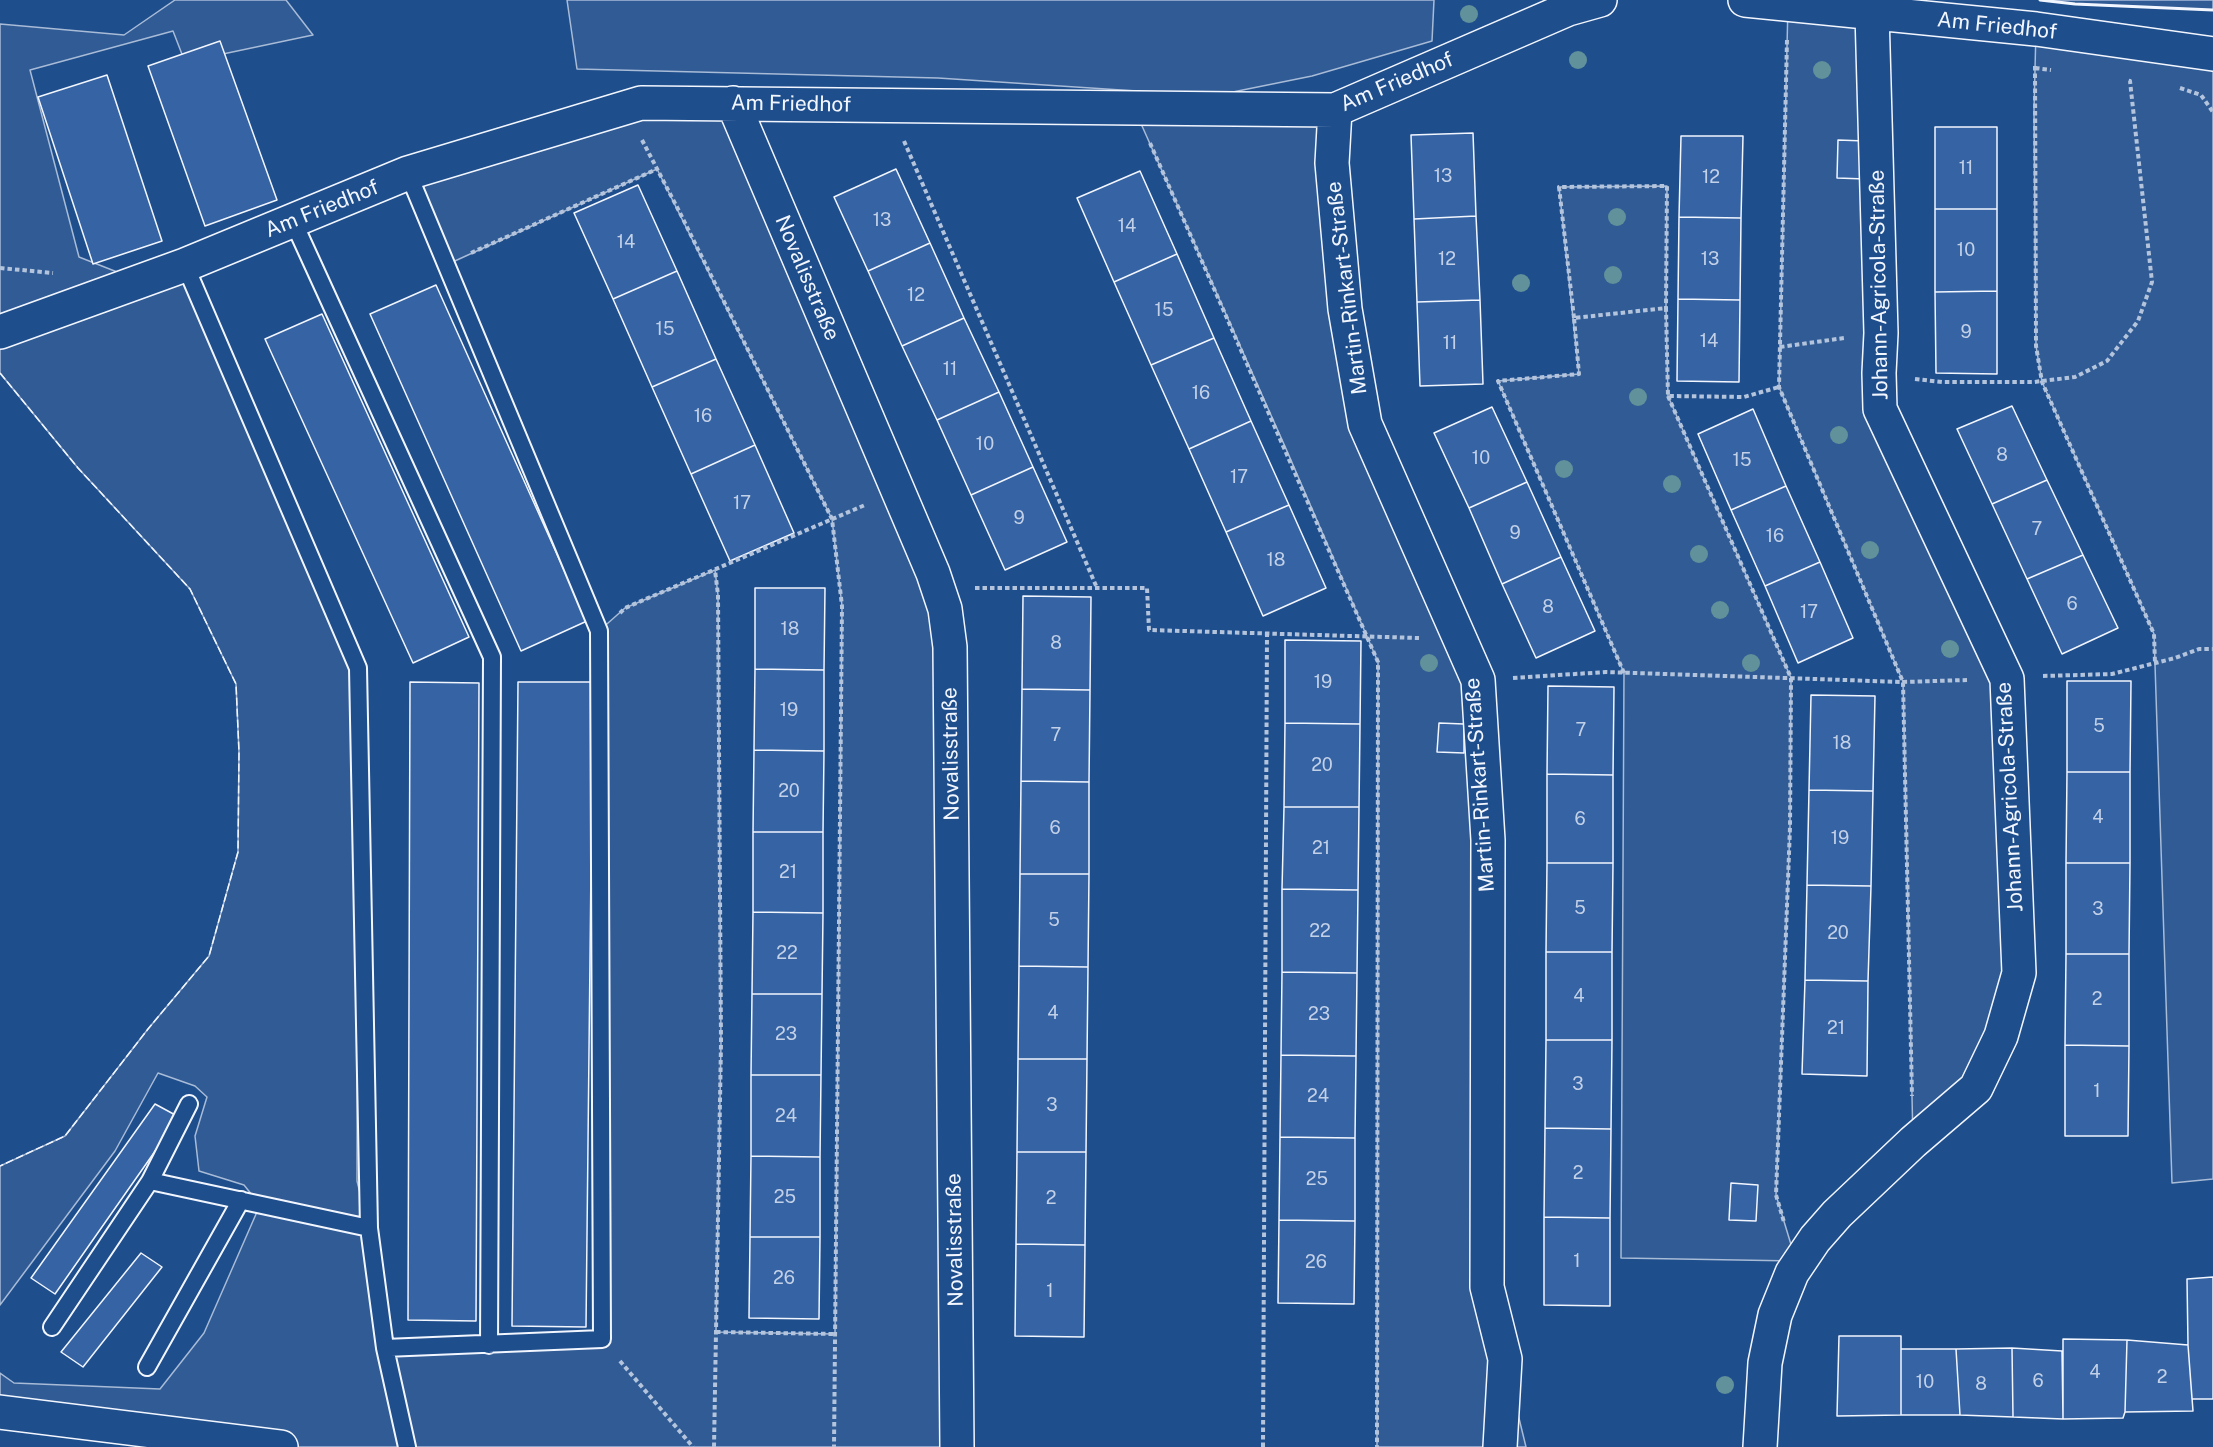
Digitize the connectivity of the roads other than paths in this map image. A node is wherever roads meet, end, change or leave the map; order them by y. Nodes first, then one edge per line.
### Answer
1 (1600, 0) edge
2 (1745, 0) edge
3 (1872, 12) junction
4 (2213, 54) edge
5 (733, 103) junction
6 (1335, 110) junction
7 (408, 173) junction
8 (293, 221) junction
9 (185, 265) junction
10 (0, 332) edge
11 (189, 1104) dead end
12 (150, 1181) junction
13 (241, 1200) junction
14 (369, 1228) junction
15 (52, 1327) dead end
16 (489, 1345) junction
17 (385, 1348) junction
18 (147, 1367) dead end
19 (0, 1412) edge
20 (281, 1447) edge
21 (406, 1447) edge
22 (957, 1447) edge
23 (1500, 1447) edge
24 (1760, 1447) edge

1 - 6 street, Am Friedhof
2 - 3 street, Am Friedhof
3 - 4 street, Am Friedhof
3 - 24 street, Johann-Agricola-Straße
5 - 6 street, Am Friedhof
5 - 7 street, Am Friedhof
5 - 22 street, Novalisstraße
6 - 23 street, Martin-Rinkart-Straße
7 - 8 street, Am Friedhof
7 - 16 lane
8 - 9 street, Am Friedhof
8 - 16 lane
9 - 10 street, Am Friedhof
9 - 14 lane
11 - 12 lane
12 - 13 lane
12 - 15 lane
13 - 14 lane
13 - 18 lane
14 - 17 lane
16 - 17 lane
17 - 21 lane
19 - 20 street

